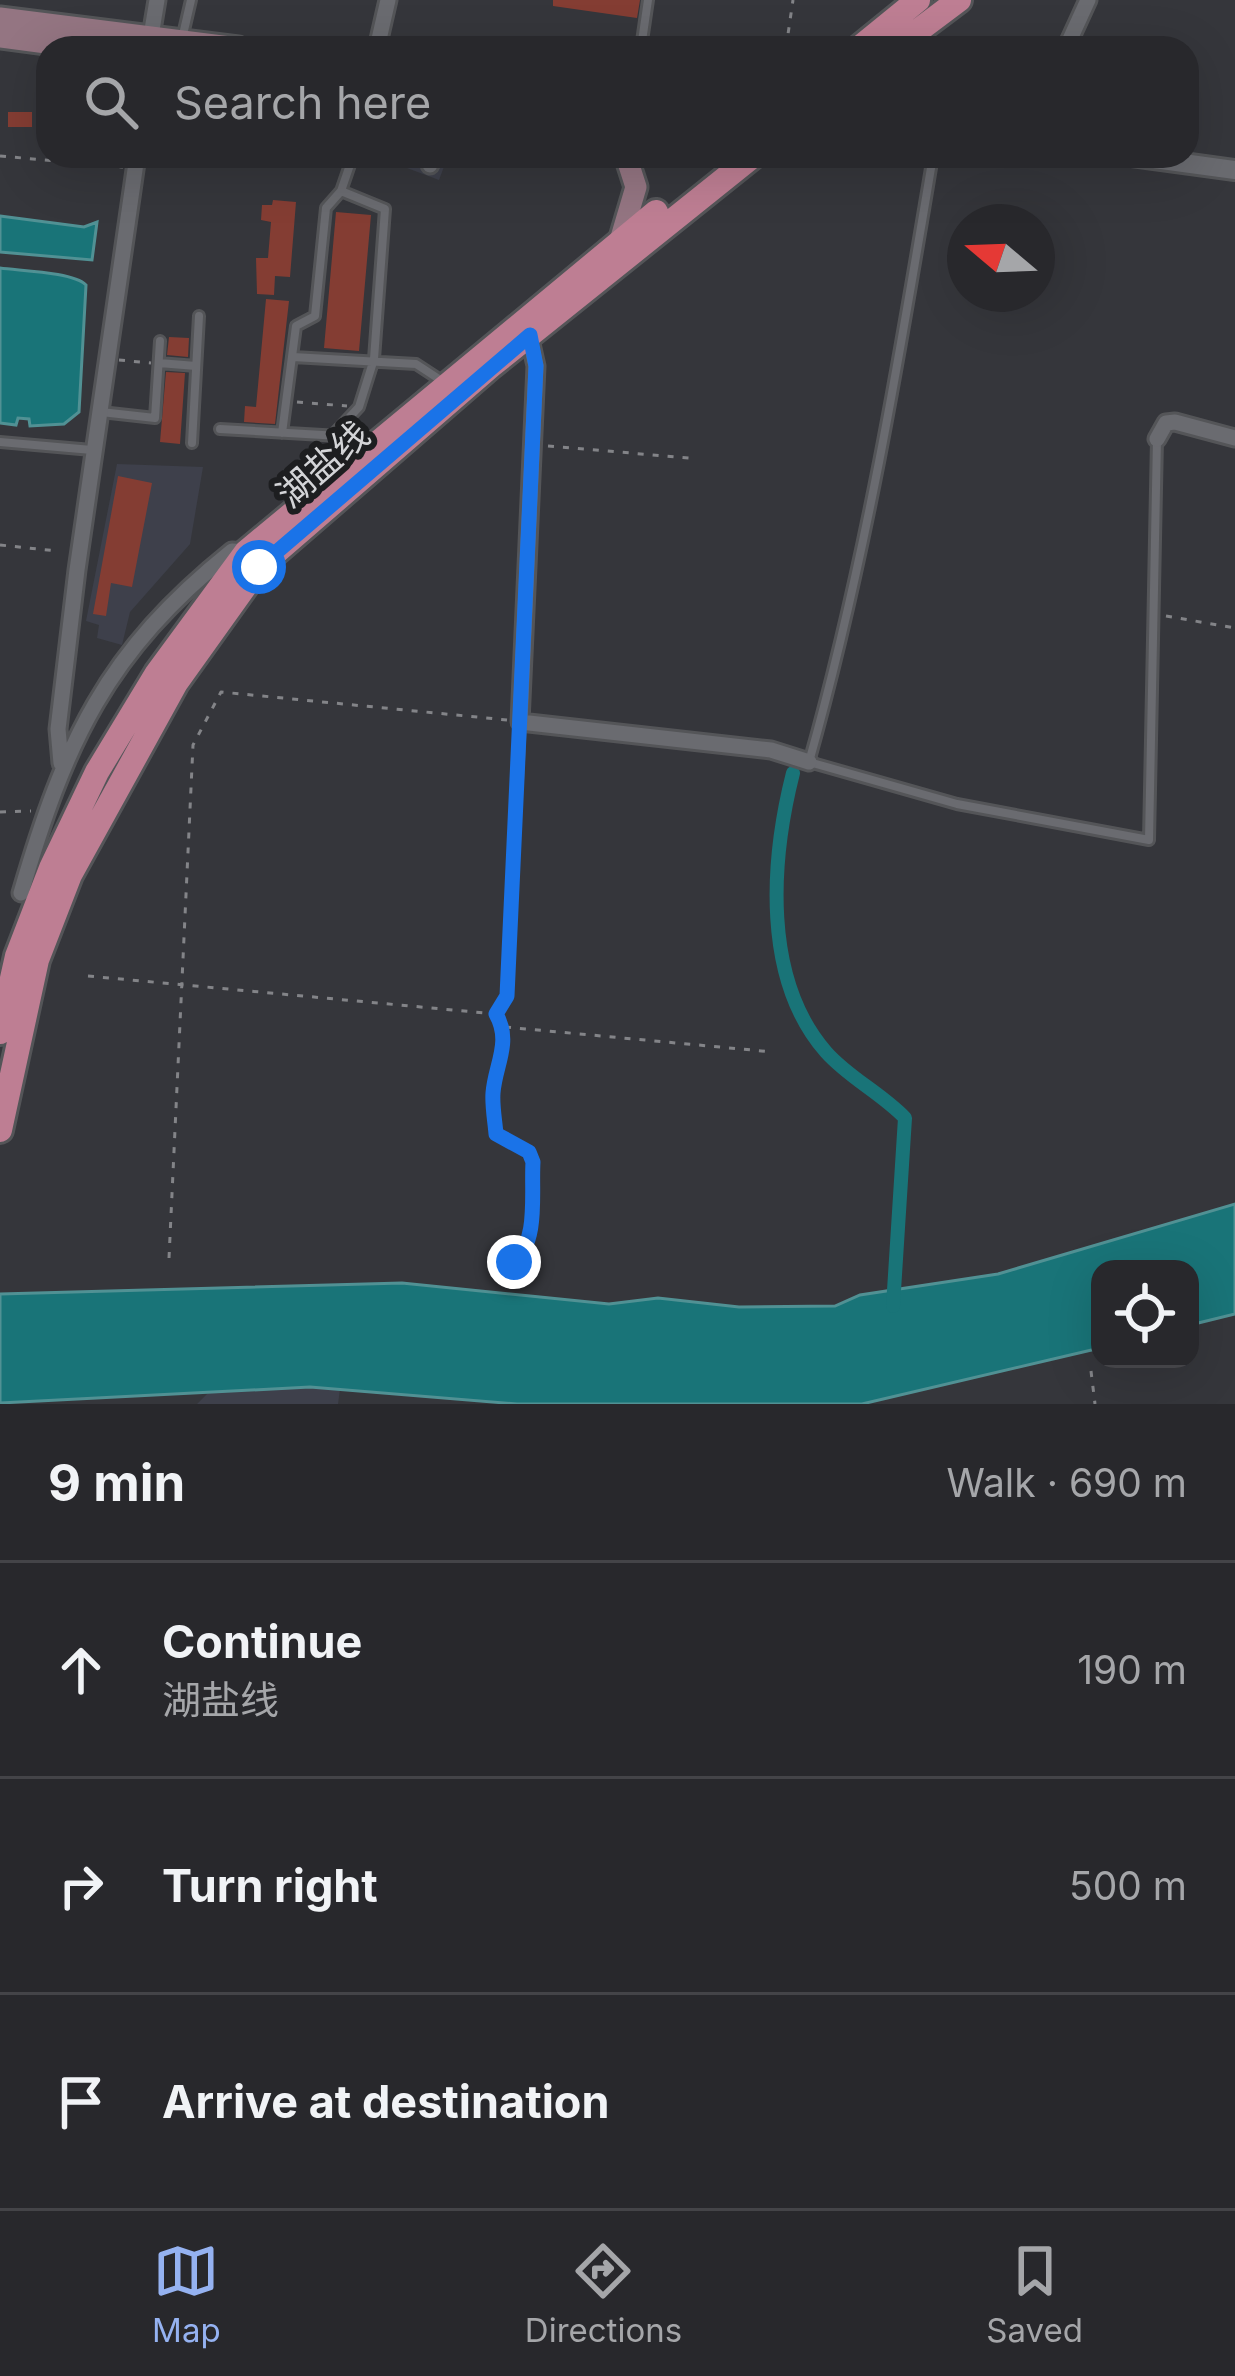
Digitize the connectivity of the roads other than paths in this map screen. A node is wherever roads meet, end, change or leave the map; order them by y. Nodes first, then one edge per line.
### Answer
1 (157, 0) edge
2 (191, 0) edge
3 (388, 0) edge
4 (648, 0) edge
5 (918, 0) edge
6 (959, 0) edge
7 (1088, 0) edge
8 (0, 18) edge
9 (113, 36) edge
10 (152, 36) edge
11 (182, 36) edge
12 (380, 36) edge
13 (643, 36) edge
14 (871, 36) edge
15 (911, 36) edge
16 (1072, 36) edge
17 (0, 37) edge
18 (36, 42) edge
19 (1199, 165) edge
20 (136, 168) edge
21 (349, 168) edge
22 (630, 168) edge
23 (712, 168) edge
24 (738, 168) edge
25 (931, 168) edge
26 (1235, 170) edge
27 (341, 191) junction
28 (620, 241) junction
29 (199, 316) dead end
30 (530, 335) junction
31 (160, 341) dead end
32 (293, 357) junction
33 (374, 359) junction
34 (159, 363) junction
35 (196, 366) junction
36 (445, 383) junction
37 (99, 412) junction
38 (220, 429) dead end
39 (281, 433) junction
40 (332, 436) junction
41 (1235, 438) edge
42 (379, 439) junction
43 (1157, 439) joint
44 (0, 442) edge
45 (192, 443) dead end
46 (94, 450) junction
47 (246, 552) junction
48 (520, 722) junction
49 (809, 762) junction
50 (61, 763) junction
51 (105, 781) junction
52 (517, 782) road end
53 (21, 893) dead end
54 (0, 1032) edge
55 (0, 1130) edge

1 - 10 street
2 - 11 lane
3 - 12 street
4 - 13 lane
5 - 14 main road
6 - 15 main road
7 - 16 street
8 - 9 main road
17 - 18 main road
19 - 26 street
20 - 37 street
21 - 27 lane
22 - 28 main road
23 - 28 main road, 湖盐线
24 - 30 main road, 湖盐线
25 - 49 lane
27 - 32 lane
27 - 33 lane
28 - 36 main road, 湖盐线
29 - 35 lane
30 - 48 street
30 - 51 main road, 湖盐线
31 - 34 lane
32 - 33 lane
32 - 39 lane
33 - 36 lane
33 - 40 lane
34 - 35 lane
34 - 37 lane
35 - 45 lane
36 - 42 main road, 湖盐线
37 - 46 street
38 - 39 lane
39 - 40 lane
40 - 42 lane
41 - 43 street
42 - 47 main road, 湖盐线
43 - 49 lane
44 - 46 lane
46 - 50 street
47 - 50 street
47 - 51 main road, 湖盐线
48 - 49 street
48 - 52 lane
50 - 53 street
51 - 54 main road, 湖盐线
51 - 55 main road, 湖盐线

